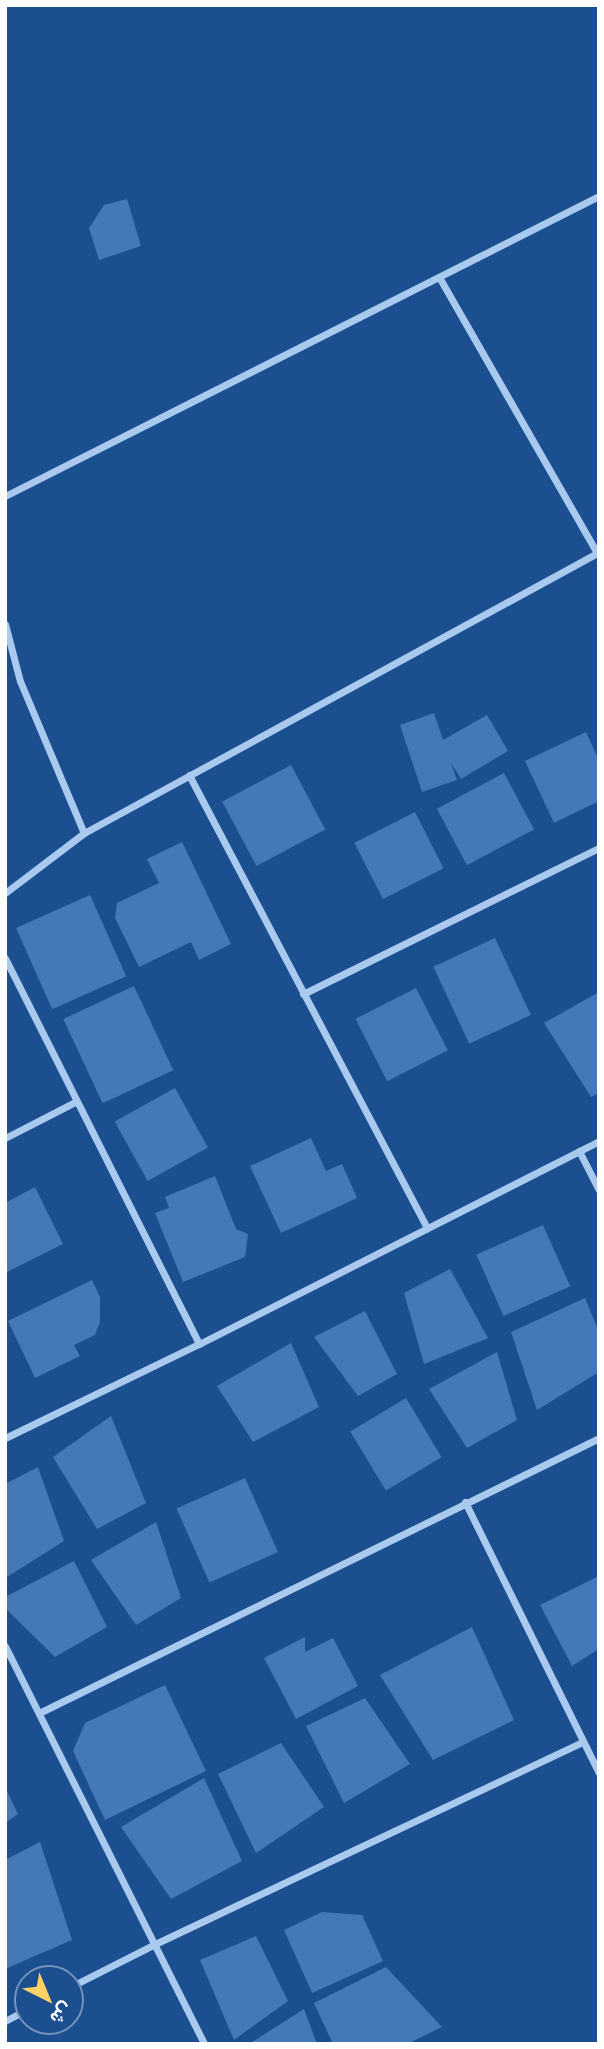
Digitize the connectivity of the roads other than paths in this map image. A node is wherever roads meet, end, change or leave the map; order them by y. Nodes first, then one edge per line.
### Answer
1 (599, 196) edge
2 (439, 276) junction
3 (5, 496) edge
4 (598, 552) edge
5 (5, 624) edge
6 (189, 775) junction
7 (84, 833) junction
8 (599, 848) edge
9 (5, 893) edge
10 (5, 958) edge
11 (303, 994) junction
12 (75, 1102) junction
13 (5, 1138) edge
14 (599, 1141) edge
15 (579, 1151) junction
16 (599, 1190) edge
17 (427, 1228) junction
18 (199, 1344) junction
19 (5, 1438) edge
20 (599, 1438) edge
21 (465, 1502) junction
22 (5, 1646) edge
23 (38, 1713) junction
24 (583, 1742) junction
25 (599, 1773) edge
26 (155, 1944) junction
27 (84, 1980) edge
28 (204, 2044) edge

1 - 2 street
2 - 3 street
2 - 4 street
4 - 6 street
5 - 7 street
6 - 7 street
6 - 11 street
7 - 9 street
8 - 11 street
10 - 12 street
11 - 17 street
12 - 13 street
12 - 18 street
14 - 15 street
15 - 16 street
15 - 17 street
17 - 18 street
18 - 19 street
20 - 21 street
21 - 23 street
21 - 24 street
22 - 23 street
23 - 26 street
24 - 25 street
24 - 26 street
26 - 27 street
26 - 28 street

